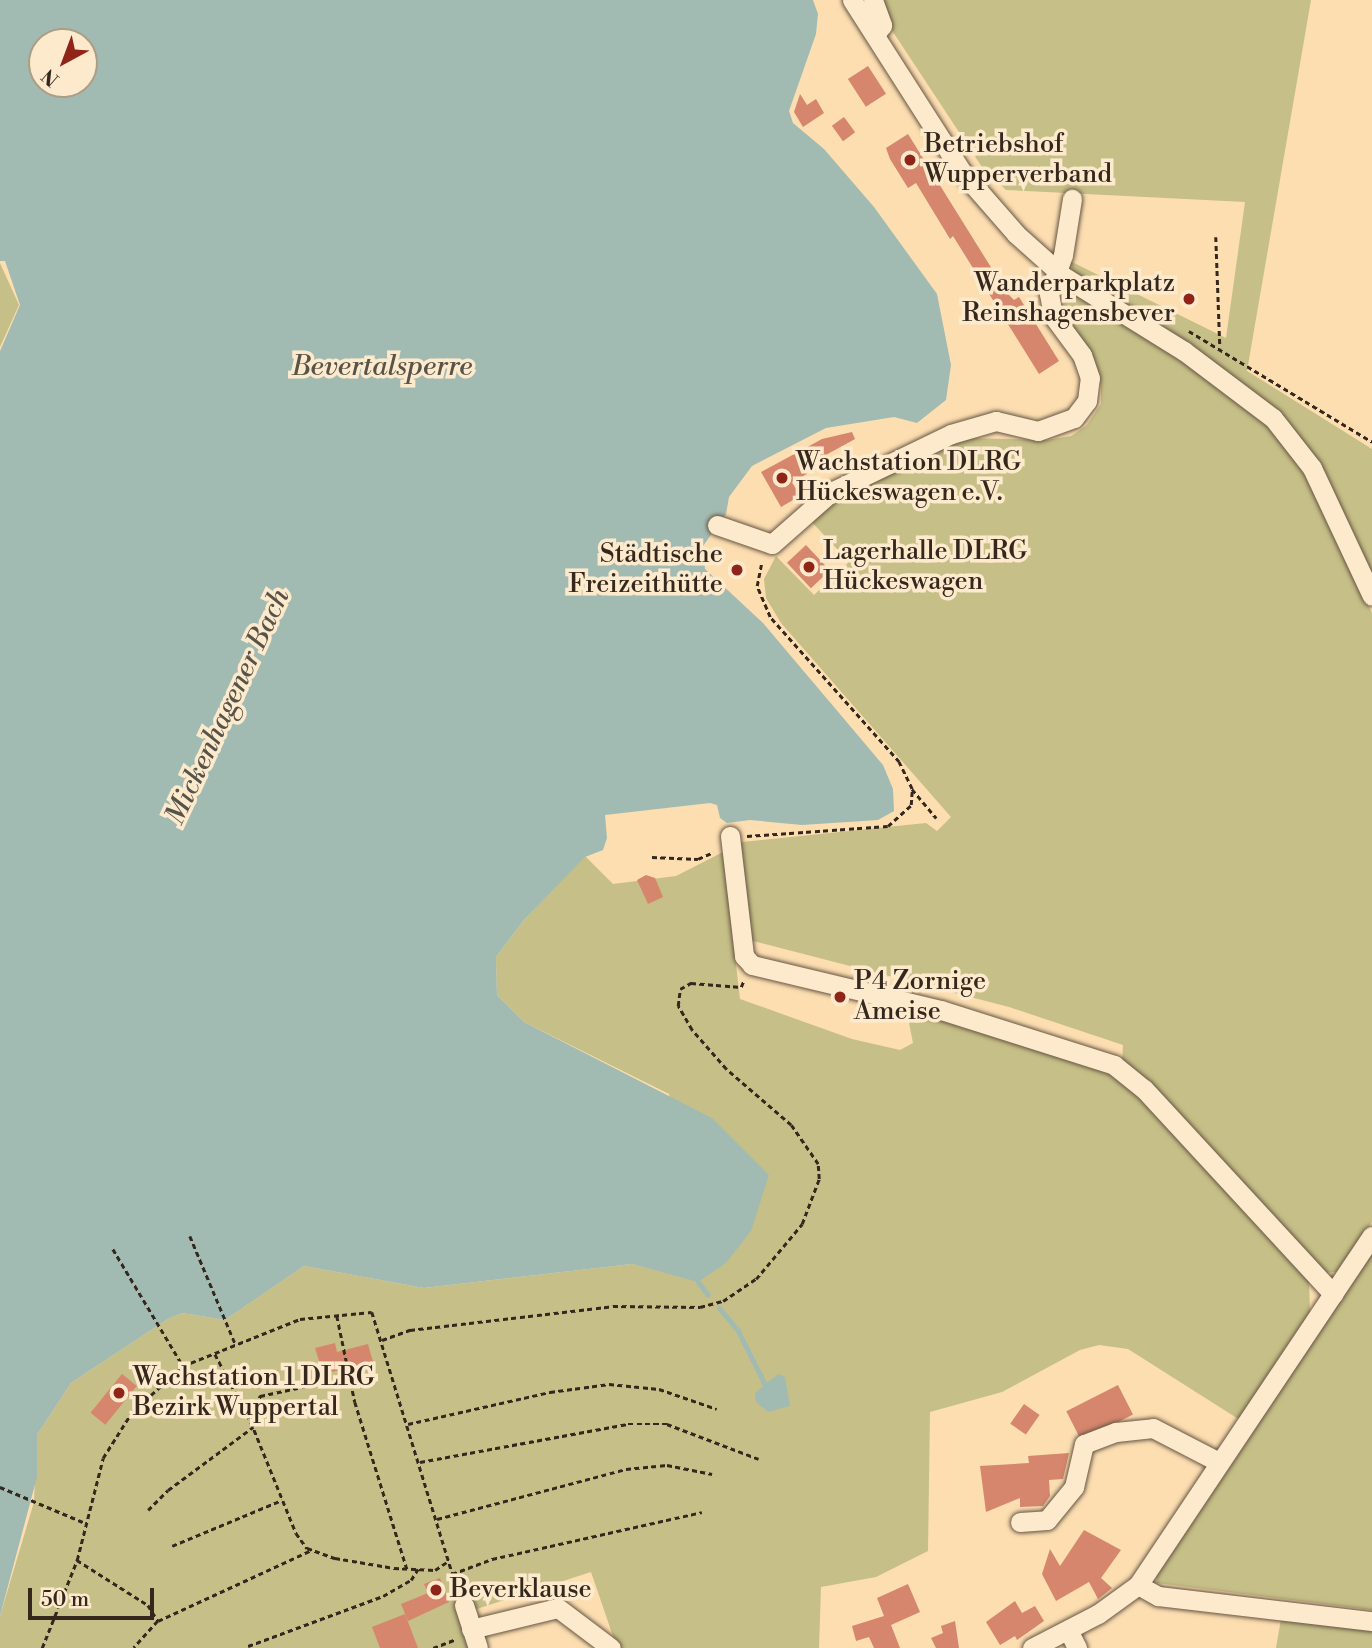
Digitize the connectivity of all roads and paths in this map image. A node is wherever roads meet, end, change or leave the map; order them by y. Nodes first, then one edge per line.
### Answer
1 (852, 0) edge
2 (873, 0) edge
3 (874, 35) junction
4 (1072, 199) dead end
5 (1216, 237) dead end
6 (1058, 272) junction
7 (1372, 442) edge
8 (717, 525) dead end
9 (772, 544) junction
10 (1372, 596) edge
11 (912, 789) junction
12 (936, 818) dead end
13 (730, 840) junction
14 (652, 857) dead end
15 (752, 965) junction
16 (190, 1236) dead end
17 (1372, 1236) edge
18 (113, 1249) dead end
19 (1333, 1294) junction
20 (337, 1315) junction
21 (383, 1340) junction
22 (235, 1343) junction
23 (215, 1354) junction
24 (183, 1366) junction
25 (349, 1377) junction
26 (717, 1409) dead end
27 (252, 1424) junction
28 (408, 1424) junction
29 (759, 1459) dead end
30 (420, 1462) junction
31 (1219, 1462) junction
32 (712, 1474) dead end
33 (0, 1487) edge
34 (282, 1500) junction
35 (148, 1510) dead end
36 (702, 1512) dead end
37 (437, 1519) junction
38 (83, 1522) junction
39 (1020, 1522) dead end
40 (172, 1546) dead end
41 (312, 1550) junction
42 (77, 1560) junction
43 (447, 1563) junction
44 (407, 1569) junction
45 (418, 1569) junction
46 (452, 1574) junction
47 (1138, 1585) junction
48 (464, 1605) joint
49 (158, 1621) junction
50 (1372, 1621) edge
51 (1068, 1630) junction
52 (474, 1637) edge
53 (248, 1646) dead end
54 (42, 1648) edge
55 (134, 1648) edge
56 (433, 1648) edge
57 (611, 1648) edge
58 (1032, 1648) edge
59 (1077, 1648) edge

1 - 3 street
2 - 3 street
3 - 6 street
4 - 6 street
5 - 7 path
6 - 9 street
6 - 10 street
8 - 9 street
9 - 11 path
11 - 12 path
11 - 13 path
13 - 14 path
13 - 15 street
15 - 19 street
15 - 21 path
16 - 22 path
17 - 19 street
18 - 24 path
19 - 31 street
20 - 21 path
20 - 22 path
20 - 25 path
21 - 28 path
22 - 23 path
23 - 24 path
23 - 27 path
24 - 38 path
25 - 27 path
25 - 44 path
26 - 28 path
27 - 34 path
27 - 35 path
28 - 30 path
29 - 30 path
30 - 37 path
31 - 39 street
31 - 47 street
32 - 37 path
33 - 38 path
34 - 40 path
34 - 41 path
36 - 46 path
37 - 43 path
38 - 42 path
41 - 44 path
41 - 49 path
42 - 49 path
42 - 54 path
43 - 45 path
43 - 46 path
44 - 45 path
45 - 53 path
46 - 48 path
47 - 50 street
47 - 51 street
48 - 52 street
49 - 55 path
51 - 58 street
51 - 59 street
52 - 56 path
52 - 57 street

